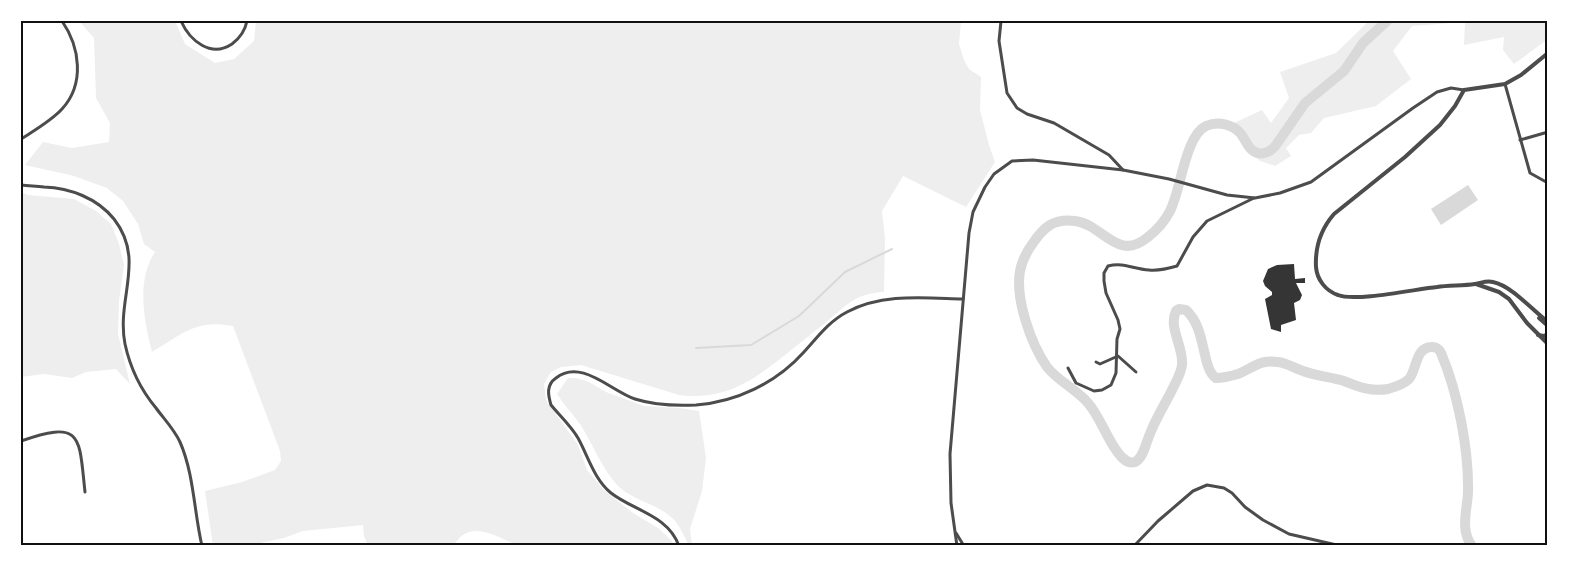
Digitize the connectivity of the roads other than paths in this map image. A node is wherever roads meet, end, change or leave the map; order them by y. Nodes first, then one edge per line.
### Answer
1 (62, 21) edge
2 (181, 21) edge
3 (247, 21) edge
4 (1001, 21) edge
5 (1548, 53) edge
6 (1505, 84) junction
7 (1464, 90) junction
8 (1548, 132) edge
9 (21, 139) edge
10 (1520, 140) junction
11 (1123, 170) junction
12 (1548, 183) edge
13 (21, 184) edge
14 (1254, 198) junction
15 (1476, 284) junction
16 (963, 299) junction
17 (1537, 314) junction
18 (1548, 322) edge
19 (1548, 326) edge
20 (1548, 334) edge
21 (1538, 335) junction
22 (1548, 344) edge
23 (1118, 356) junction
24 (1096, 362) dead end
25 (1068, 368) dead end
26 (1136, 372) dead end
27 (21, 441) edge
28 (85, 492) dead end
29 (954, 530) junction
30 (202, 546) edge
31 (679, 546) edge
32 (958, 546) edge
33 (964, 546) edge
34 (1134, 546) edge
35 (1341, 546) edge

1 - 9 street
2 - 3 street
4 - 11 street
5 - 6 street
6 - 7 street
6 - 10 street
7 - 14 street
7 - 15 street
8 - 10 street
10 - 12 street
11 - 14 street
11 - 16 street
13 - 30 street
14 - 23 street
15 - 17 street
15 - 21 street
16 - 29 street
16 - 31 street
17 - 18 street
17 - 19 street
20 - 21 street
21 - 22 street
23 - 24 street
23 - 25 street
23 - 26 street
27 - 28 street
29 - 32 street
29 - 33 street
34 - 35 street

